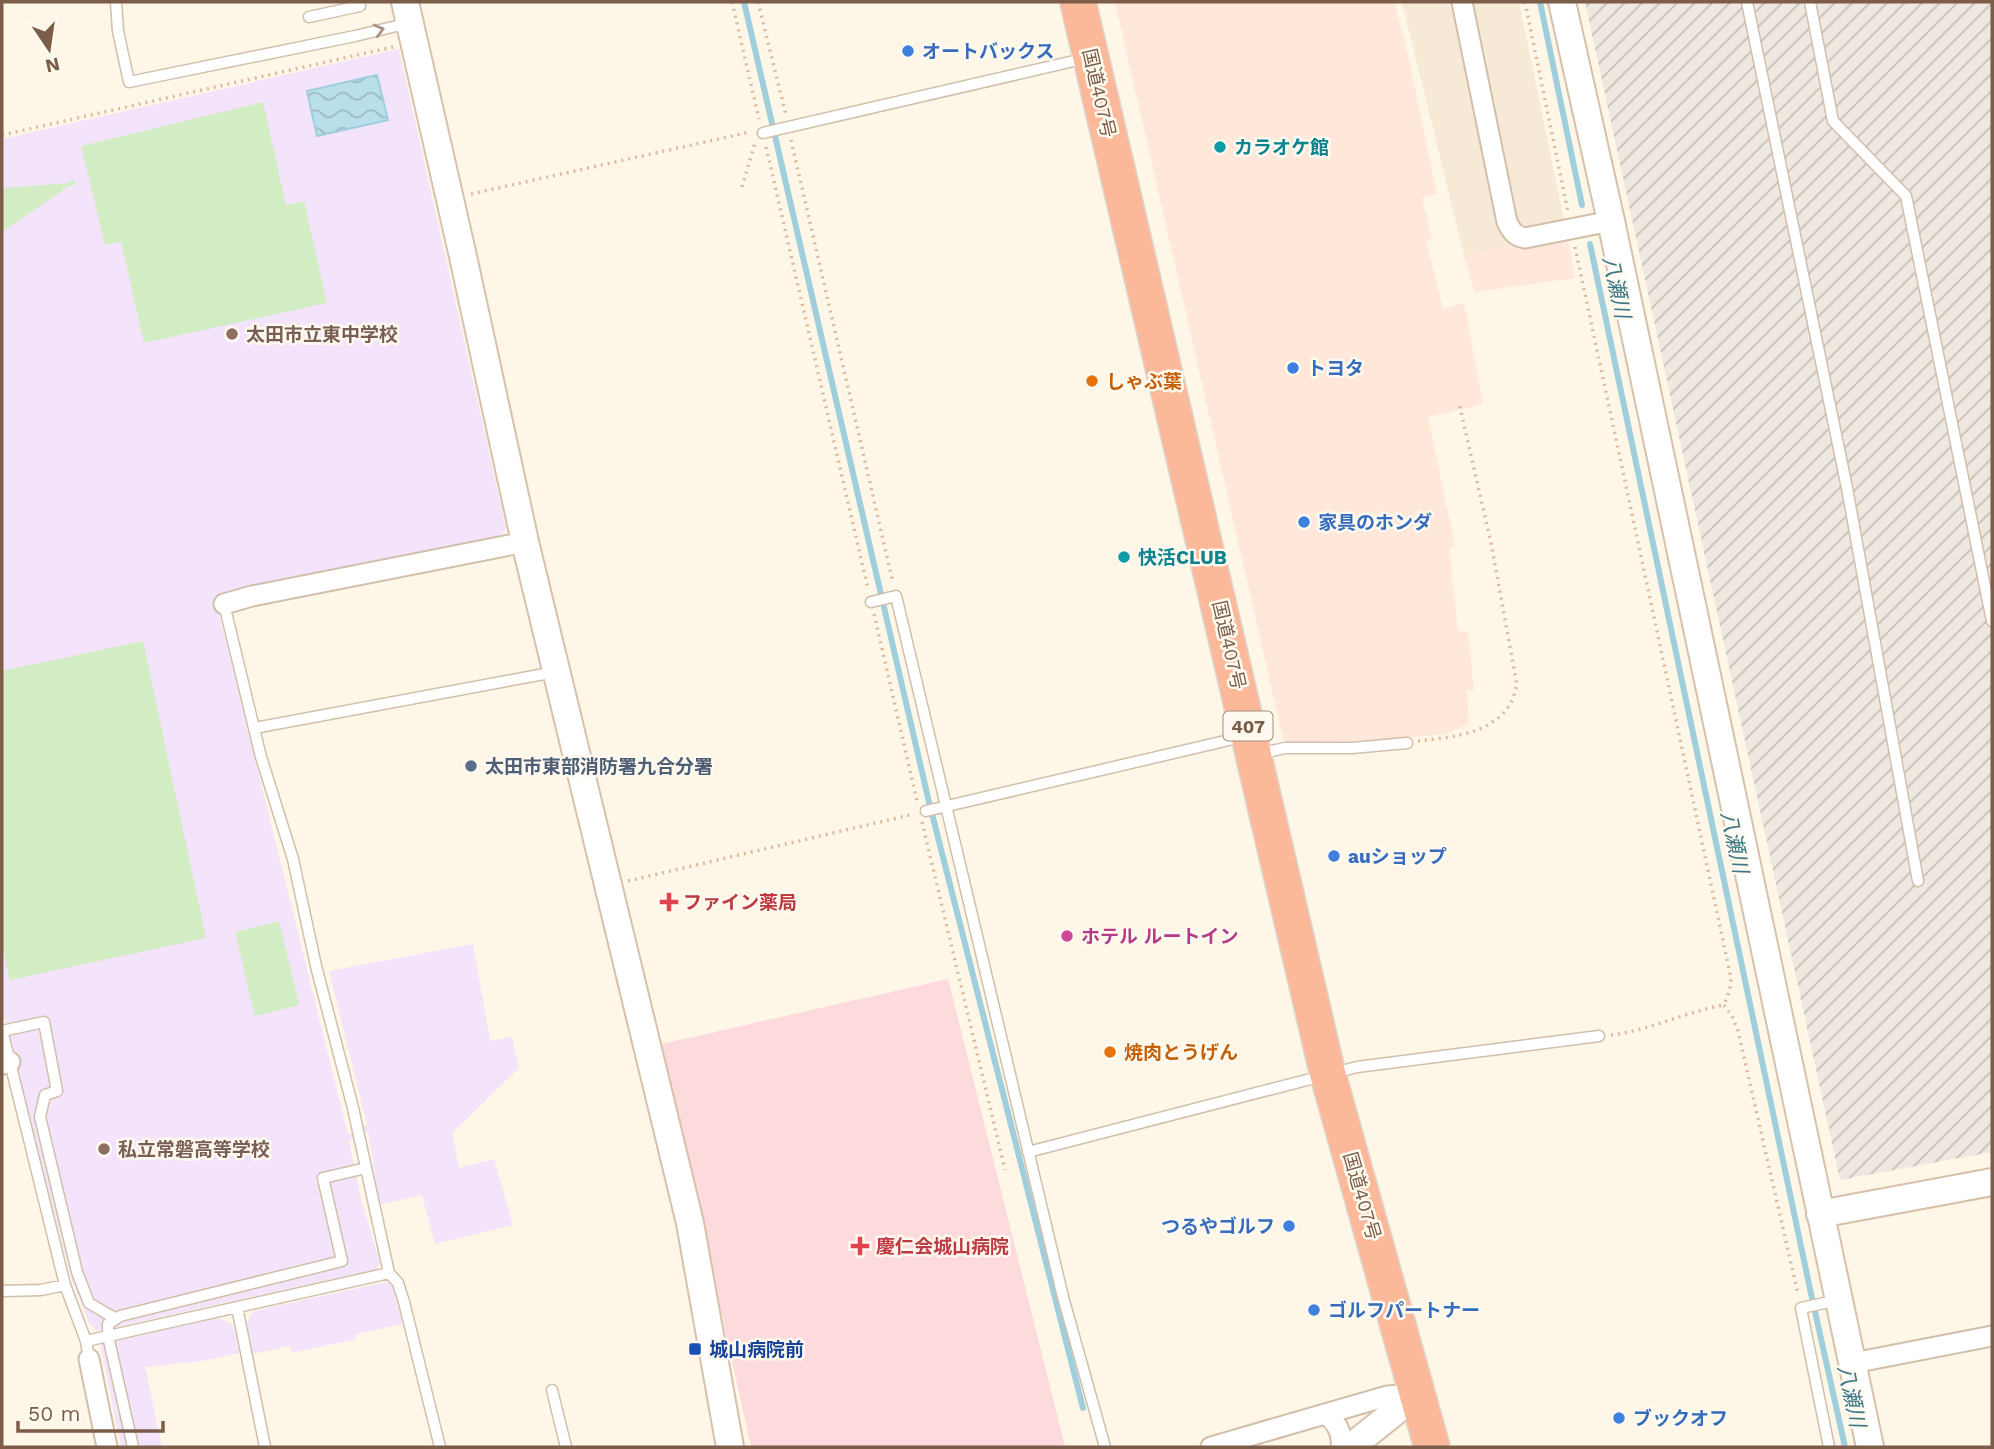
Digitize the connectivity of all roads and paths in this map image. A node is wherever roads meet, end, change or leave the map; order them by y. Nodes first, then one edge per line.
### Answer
1 (116, 2) edge
2 (758, 2) edge
3 (1078, 2) edge
4 (1461, 2) edge
5 (1525, 2) edge
6 (1562, 2) edge
7 (1747, 2) edge
8 (1810, 2) edge
9 (360, 6) dead end
10 (309, 17) dead end
11 (404, 23) edge
12 (1091, 58) junction
13 (785, 128) junction
14 (765, 133) junction
15 (2, 135) edge
16 (742, 187) dead end
17 (464, 198) dead end
18 (1611, 221) junction
19 (1571, 229) junction
20 (1459, 403) dead end
21 (525, 542) junction
22 (894, 597) junction
23 (874, 602) dead end
24 (224, 604) joint
25 (1992, 621) edge
26 (555, 672) junction
27 (254, 728) junction
28 (1407, 743) joint
29 (1252, 745) junction
30 (943, 808) junction
31 (926, 811) joint
32 (1918, 881) dead end
33 (609, 885) junction
34 (1724, 1005) junction
35 (2, 1031) edge
36 (1599, 1036) joint
37 (6, 1063) edge
38 (1328, 1075) junction
39 (1028, 1152) junction
40 (366, 1168) junction
41 (1992, 1182) edge
42 (1820, 1214) junction
43 (390, 1273) junction
44 (65, 1285) junction
45 (2, 1290) edge
46 (1832, 1301) junction
47 (237, 1307) junction
48 (1802, 1307) junction
49 (116, 1319) junction
50 (108, 1336) junction
51 (1992, 1336) edge
52 (88, 1350) junction
53 (1853, 1363) junction
54 (552, 1390) dead end
55 (1417, 1394) junction
56 (1326, 1414) junction
57 (107, 1447) edge
58 (133, 1447) edge
59 (265, 1447) edge
60 (440, 1447) edge
61 (566, 1447) edge
62 (730, 1447) edge
63 (1105, 1447) edge
64 (1211, 1447) edge
65 (1341, 1447) edge
66 (1351, 1447) edge
67 (1432, 1447) edge
68 (1829, 1447) edge
69 (1870, 1447) edge

1 -> 11 lane
2 - 13 path
3 - 12 highway, 国道407号 / 407
4 - 19 street
5 - 19 path
6 - 18 street
7 - 32 lane
8 - 25 lane
9 - 10 lane
11 - 15 path
11 - 21 street
12 - 13 lane
12 - 29 highway, 国道407号 / 407
13 - 14 lane
13 - 22 path
14 - 16 path
14 - 17 path
18 - 19 street
18 - 42 street
19 - 34 path
20 - 28 path
21 - 24 street
21 - 26 street
22 - 23 lane
22 - 30 lane
24 - 27 lane
26 - 27 lane
26 - 33 street
27 - 40 lane
28 - 29 lane
29 - 30 lane
29 - 38 highway, 国道407号 / 407
30 - 31 lane
30 - 39 lane
31 - 33 path
33 - 62 street
34 - 36 path
34 - 48 path
35 - 37 lane
35 - 49 lane
36 - 38 lane
37 - 44 lane
38 - 39 lane
38 - 55 highway, 国道407号 / 407
39 - 63 lane
40 - 43 lane
40 - 49 lane
41 - 42 street
42 - 46 street
43 - 47 lane
43 - 60 lane
44 - 45 lane
44 - 52 lane
46 - 48 lane
46 - 53 street
47 - 50 lane
47 - 59 lane
48 - 68 lane
49 - 50 lane
50 - 52 lane
50 - 58 lane
51 - 53 street
52 - 57 street
53 - 69 street
54 - 61 lane
55 - 56 street
55 - 66 street
55 - 67 highway, 国道407号 / 407
56 - 64 street
56 - 65 street

